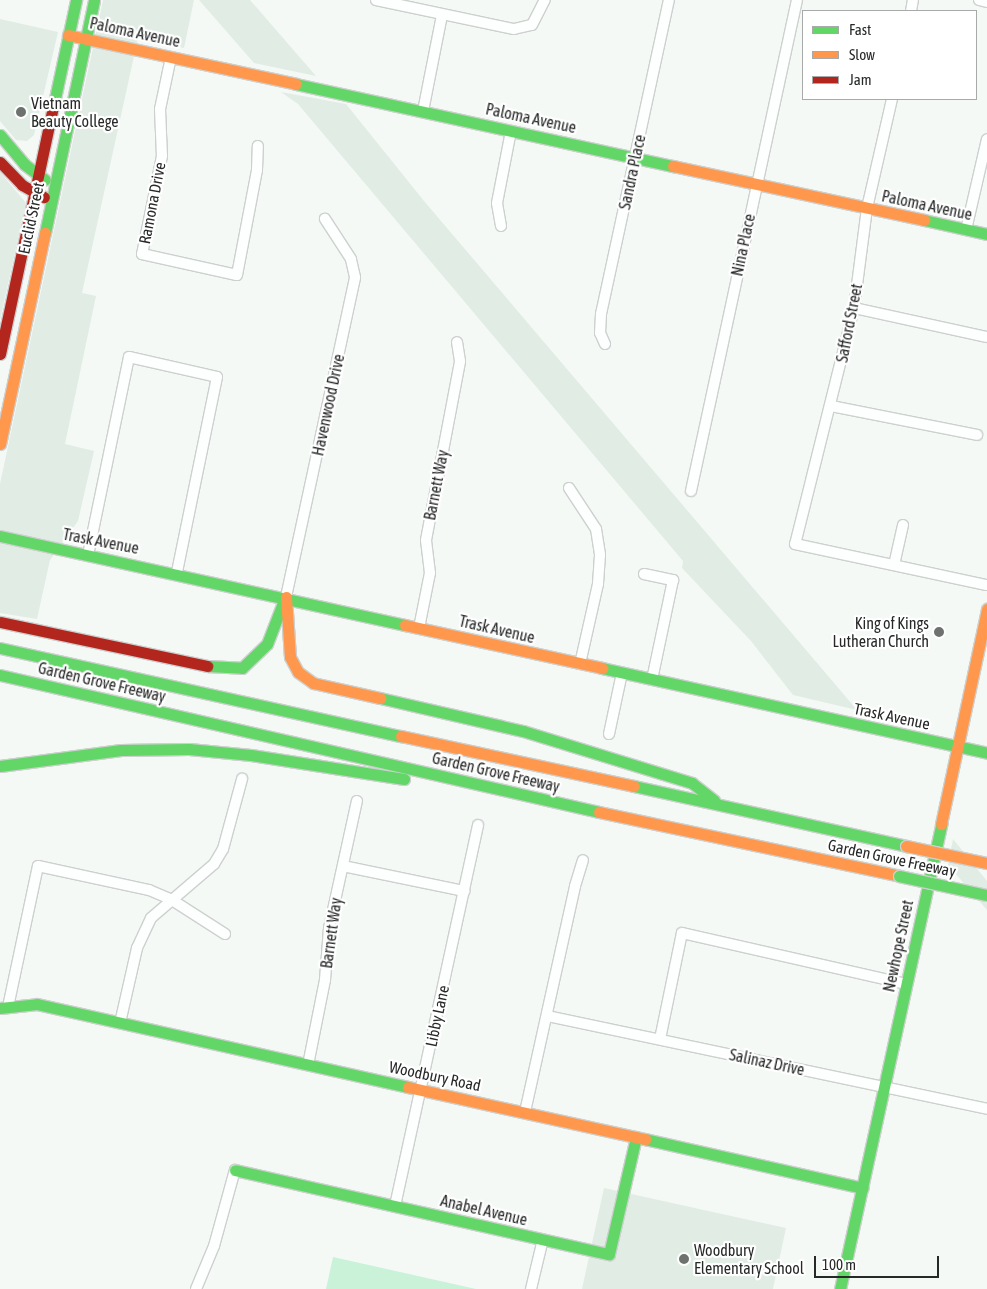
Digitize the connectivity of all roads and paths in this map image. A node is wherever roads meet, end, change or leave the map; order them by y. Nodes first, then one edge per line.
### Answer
1 (76, 0) edge
2 (94, 0) edge
3 (376, 0) edge
4 (545, 0) edge
5 (669, 0) edge
6 (797, 0) edge
7 (979, 0) edge
8 (987, 2) edge
9 (442, 15) junction
10 (68, 35) junction
11 (86, 38) junction
12 (171, 57) junction
13 (892, 100) edge
14 (423, 112) junction
15 (511, 131) junction
16 (0, 135) edge
17 (987, 139) edge
18 (258, 146) dead end
19 (635, 158) junction
20 (0, 162) edge
21 (38, 177) junction
22 (55, 184) junction
23 (756, 184) junction
24 (35, 194) junction
25 (52, 200) junction
26 (867, 208) junction
27 (325, 219) dead end
28 (501, 226) dead end
29 (966, 230) junction
30 (987, 234) edge
31 (854, 308) junction
32 (987, 337) edge
33 (457, 342) dead end
34 (605, 344) dead end
35 (0, 354) edge
36 (831, 406) junction
37 (977, 435) dead end
38 (0, 444) edge
39 (569, 488) dead end
40 (691, 491) dead end
41 (903, 525) dead end
42 (0, 536) edge
43 (88, 555) junction
44 (894, 565) junction
45 (177, 572) junction
46 (644, 574) dead end
47 (987, 585) edge
48 (286, 597) junction
49 (987, 609) edge
50 (0, 622) edge
51 (419, 628) junction
52 (0, 648) edge
53 (580, 664) junction
54 (622, 673) junction
55 (0, 675) edge
56 (652, 680) junction
57 (609, 734) dead end
58 (958, 747) junction
59 (987, 753) edge
60 (0, 766) edge
61 (242, 779) dead end
62 (510, 793) junction
63 (357, 801) dead end
64 (718, 803) junction
65 (478, 825) dead end
66 (583, 860) dead end
67 (987, 863) edge
68 (343, 866) junction
69 (464, 891) junction
70 (987, 895) edge
71 (172, 900) junction
72 (225, 934) dead end
73 (906, 984) junction
74 (4, 1008) edge
75 (547, 1016) junction
76 (120, 1023) junction
77 (660, 1039) junction
78 (308, 1065) junction
79 (884, 1088) junction
80 (420, 1090) junction
81 (987, 1109) edge
82 (525, 1112) junction
83 (636, 1137) junction
84 (235, 1170) joint
85 (863, 1188) junction
86 (395, 1206) junction
87 (543, 1239) junction
88 (196, 1289) edge
89 (532, 1289) edge
90 (840, 1289) edge

1 - 10 main road, Euclid Street
2 - 11 main road, Euclid Street
3 - 9 street
4 - 9 street
5 - 19 street, Sandra Place
6 - 23 street, Nina Place
7 - 8 street
9 - 14 street
10 - 11 main road, Paloma Avenue
10 - 21 main road, Euclid Street
11 - 12 main road, Paloma Avenue
11 - 22 main road, Euclid Street
12 - 14 main road, Paloma Avenue
12 - 18 street, Ramona Drive
13 - 26 street, Safford Street
14 - 15 main road, Paloma Avenue
15 - 19 main road, Paloma Avenue
15 - 28 street
16 - 21 main road
17 - 29 street
19 - 23 main road, Paloma Avenue
19 - 34 street, Sandra Place
20 - 24 main road
21 - 22 main road
21 - 24 main road, Euclid Street
22 - 25 main road, Euclid Street
23 - 26 main road, Paloma Avenue
23 - 40 street, Nina Place
24 - 25 main road
24 - 35 main road, Euclid Street
25 - 38 main road, Euclid Street
26 - 29 main road, Paloma Avenue
26 - 31 street, Safford Street
27 - 48 street, Havenwood Drive
29 - 30 main road, Paloma Avenue
31 - 32 street
31 - 36 street, Safford Street
33 - 51 street, Barnett Way
36 - 37 street
36 - 44 street, Safford Street
39 - 53 street
41 - 44 street
42 - 43 main road, Trask Avenue
43 - 45 main road, Trask Avenue
43 - 45 street
44 - 47 street
45 - 48 main road, Trask Avenue
46 - 56 street
48 - 50 main road
48 - 51 main road, Trask Avenue
48 - 64 main road
49 - 58 main road, Newhope Street
51 - 53 main road, Trask Avenue
52 - 64 main road, Garden Grove Freeway
53 - 54 main road, Trask Avenue
54 - 56 main road, Trask Avenue
54 - 57 street
55 - 62 main road, Garden Grove Freeway
56 - 58 main road, Trask Avenue
58 - 59 main road, Trask Avenue
58 - 73 main road, Newhope Street
60 - 62 main road
61 - 71 street
62 - 70 main road, Garden Grove Freeway, bridge
63 - 68 street, Barnett Way
64 - 67 main road, Garden Grove Freeway, bridge
65 - 69 street, Libby Lane
66 - 75 street
68 - 69 street
68 - 78 street, Barnett Way
69 - 80 street, Libby Lane
71 - 72 street
71 - 74 street
71 - 76 street
73 - 77 street
73 - 79 main road, Newhope Street
74 - 76 main road, Woodbury Road
75 - 77 street, Salinaz Drive
75 - 82 street
76 - 78 main road, Woodbury Road
77 - 79 street, Salinaz Drive
78 - 80 main road, Woodbury Road
79 - 81 street, Salinaz Drive
79 - 85 main road, Newhope Street
80 - 82 main road, Woodbury Road
80 - 86 street, Libby Lane
82 - 83 main road, Woodbury Road
83 - 85 main road, Woodbury Road
83 - 87 main road, Anabel Avenue
84 - 86 main road, Anabel Avenue
84 - 88 street
85 - 90 main road, Newhope Street
86 - 87 main road, Anabel Avenue
87 - 89 street

